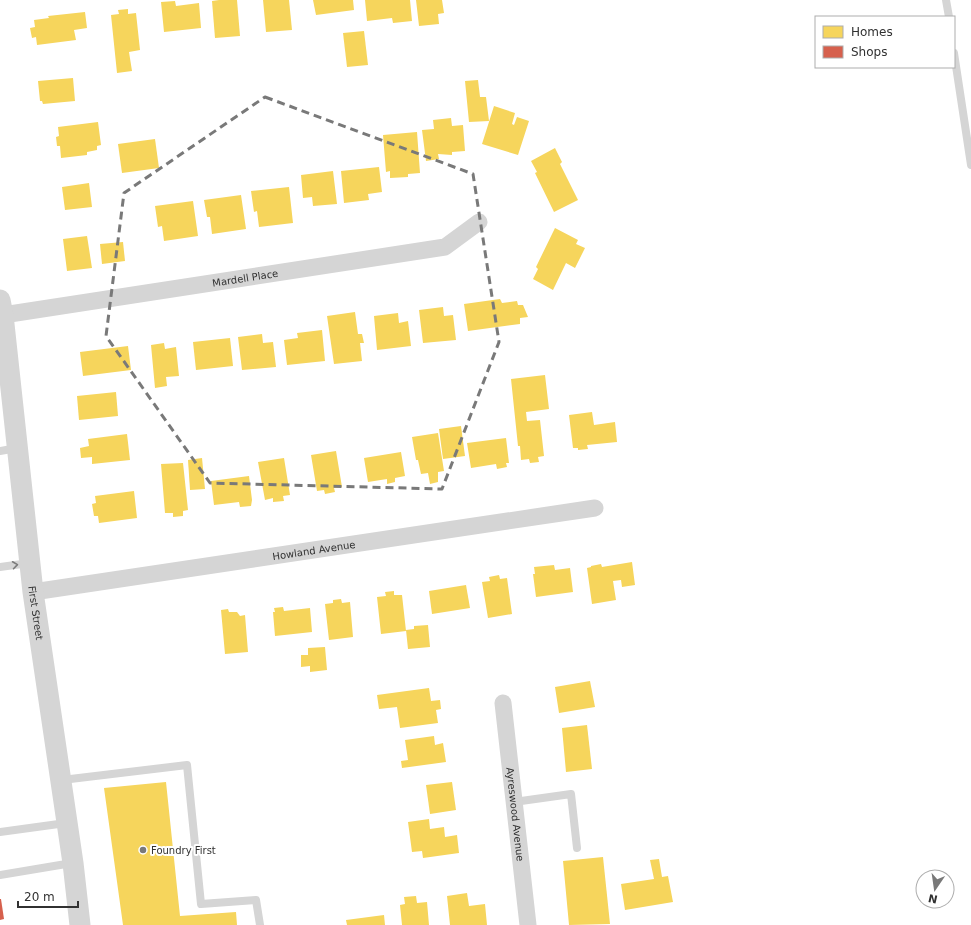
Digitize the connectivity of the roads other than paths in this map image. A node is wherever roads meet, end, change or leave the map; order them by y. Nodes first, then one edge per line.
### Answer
1 (946, 0) edge
2 (949, 16) edge
3 (955, 60) edge
4 (971, 165) edge
5 (479, 222) dead end
6 (1, 307) edge
7 (9, 449) edge
8 (596, 508) dead end
9 (30, 563) junction
10 (0, 567) edge
11 (33, 592) junction
12 (503, 703) dead end
13 (61, 780) junction
14 (514, 802) junction
15 (67, 822) junction
16 (0, 832) edge
17 (577, 848) dead end
18 (73, 863) junction
19 (0, 875) edge
20 (80, 925) edge
21 (260, 925) edge
22 (528, 925) edge

1 - 2 lane
3 - 4 lane
5 - 6 street, Mardell Place
6 - 7 street, First Street
7 - 9 street, First Street
8 - 11 street, Howland Avenue
10 -> 9 lane
9 - 11 street, First Street
11 - 13 street, First Street
12 - 14 street, Ayreswood Avenue
13 - 15 street, First Street
13 - 21 lane
14 - 17 lane
14 - 22 street, Ayreswood Avenue
15 - 16 lane
15 - 18 street, First Street
18 - 19 lane
18 - 20 street, First Street

